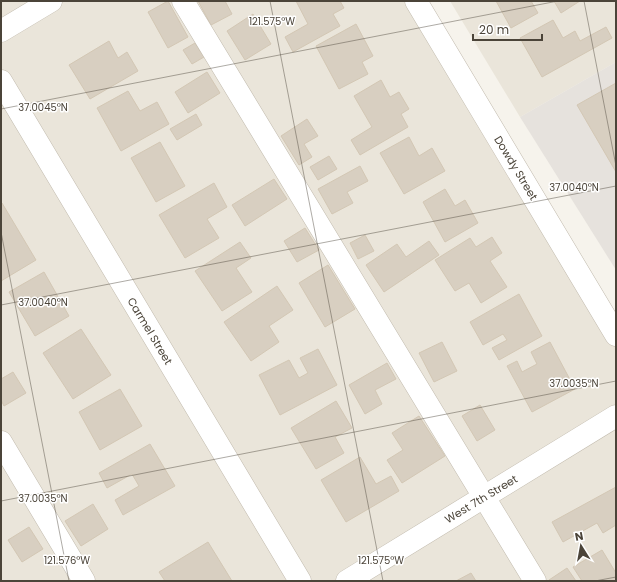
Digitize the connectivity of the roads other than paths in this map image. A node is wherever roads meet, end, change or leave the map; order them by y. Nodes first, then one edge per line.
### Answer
1 (51, 1) edge
2 (183, 1) edge
3 (416, 1) edge
4 (1, 30) edge
5 (1, 81) edge
6 (616, 335) edge
7 (616, 416) edge
8 (1, 442) edge
9 (484, 497) junction
10 (84, 581) edge
11 (300, 581) edge
12 (347, 581) edge
13 (535, 581) edge

1 - 4 street
2 - 9 street
3 - 6 street, Dowdy Street
5 - 11 street, Carmel Street
7 - 9 street, West 7th Street
8 - 10 street
9 - 12 street, West 7th Street
9 - 13 street

